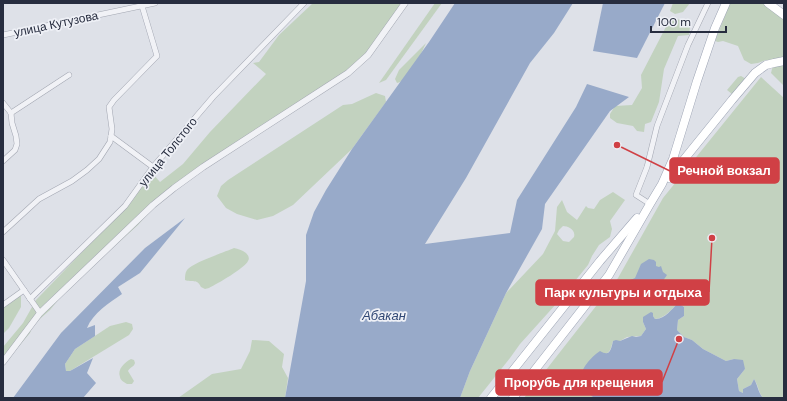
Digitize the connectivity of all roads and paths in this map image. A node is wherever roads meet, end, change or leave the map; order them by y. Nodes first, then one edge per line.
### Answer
1 (155, 3) edge
2 (304, 3) edge
3 (405, 3) edge
4 (708, 3) edge
5 (726, 3) edge
6 (768, 3) edge
7 (775, 3) edge
8 (142, 6) junction
9 (784, 9) edge
10 (784, 15) edge
11 (3, 34) edge
12 (784, 61) edge
13 (69, 75) dead end
14 (3, 103) edge
15 (11, 112) junction
16 (111, 136) junction
17 (3, 161) edge
18 (153, 167) junction
19 (658, 191) junction
20 (650, 204) junction
21 (3, 232) edge
22 (3, 260) edge
23 (24, 290) junction
24 (30, 299) junction
25 (3, 305) edge
26 (40, 313) junction
27 (3, 362) edge
28 (491, 398) edge
29 (513, 398) edge

1 - 8 street, улица Кутузова
2 - 18 street, улица Толстого
3 - 26 street
4 - 20 street
5 - 19 main road
6 - 10 main road
7 - 9 main road
8 - 11 street, улица Кутузова
8 - 16 street
12 - 19 main road
13 - 15 street
14 - 15 street
15 - 17 street
16 - 18 street
16 - 21 street
18 - 24 street, улица Толстого
19 - 20 main road
20 - 28 main road
20 - 29 main road
22 - 23 street
23 - 24 street
23 - 25 street
24 - 26 street
26 - 27 street

